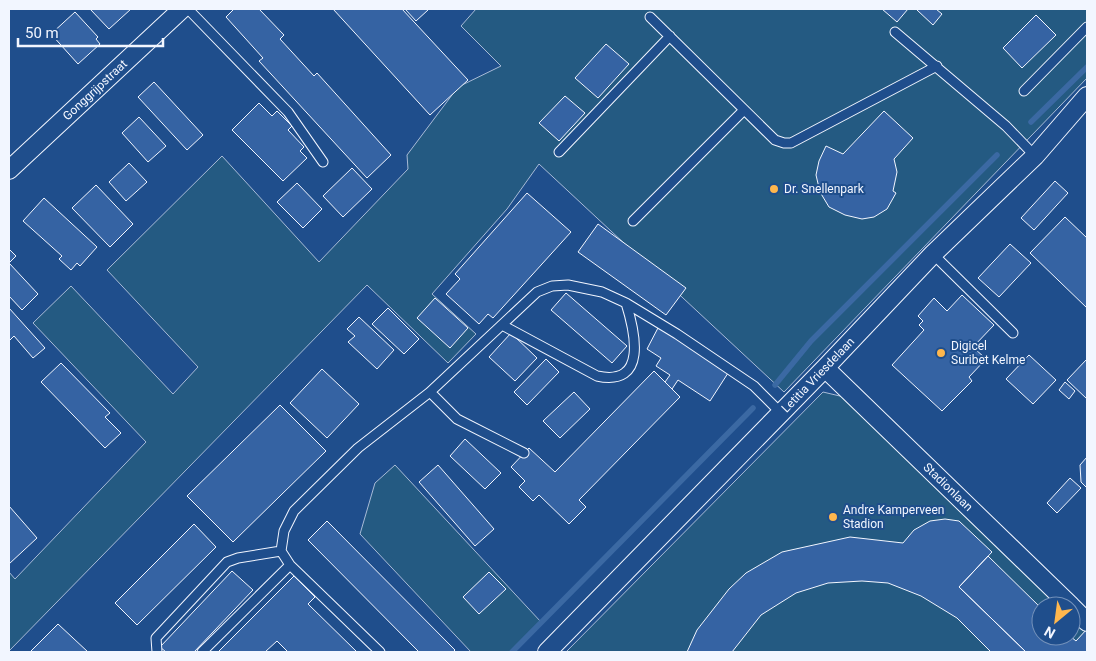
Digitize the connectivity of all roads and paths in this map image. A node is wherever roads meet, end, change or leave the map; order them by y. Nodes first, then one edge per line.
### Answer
1 (182, 9) edge
2 (188, 9) edge
3 (650, 17) dead end
4 (1087, 27) edge
5 (895, 32) dead end
6 (670, 36) junction
7 (937, 66) junction
8 (1024, 91) dead end
9 (1087, 96) edge
10 (744, 110) junction
11 (559, 152) dead end
12 (1035, 156) junction
13 (323, 162) dead end
14 (9, 170) edge
15 (633, 221) dead end
16 (933, 254) junction
17 (626, 303) junction
18 (502, 324) junction
19 (1013, 333) dead end
20 (825, 368) junction
21 (430, 392) junction
22 (781, 413) junction
23 (524, 453) dead end
24 (281, 551) junction
25 (290, 565) junction
26 (1061, 596) edge
27 (157, 652) edge
28 (202, 652) edge
29 (380, 652) edge
30 (547, 652) edge

1 - 14 street, Gonggrijpstraat
2 - 13 lane
3 - 6 lane
4 - 8 lane
5 - 7 lane
6 - 10 lane
6 - 11 lane
7 - 10 lane
7 - 12 lane
9 - 12 street, Letitia Vriesdelaan
10 - 15 lane
12 - 16 street, Letitia Vriesdelaan
16 - 19 lane
16 - 20 street, Letitia Vriesdelaan
17 - 18 lane
17 - 18 lane
17 - 22 lane
18 - 21 lane
20 - 22 street, Letitia Vriesdelaan
20 - 26 street, Stadionlaan
21 - 23 lane
21 - 24 lane
22 - 30 street, Letitia Vriesdelaan
24 - 25 lane
24 - 27 lane
25 - 28 lane
25 - 29 lane

